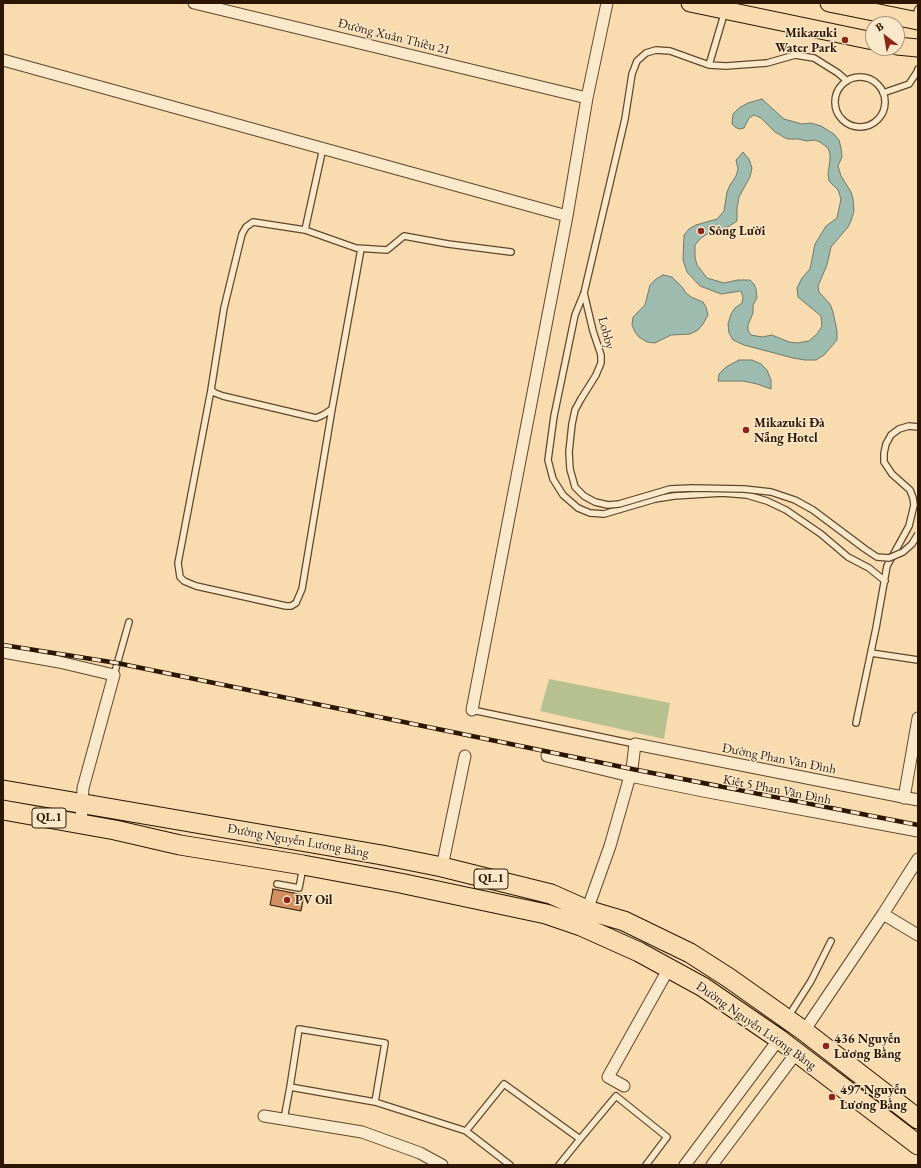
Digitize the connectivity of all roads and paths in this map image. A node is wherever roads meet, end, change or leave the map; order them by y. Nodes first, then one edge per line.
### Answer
1 (194, 3) edge
2 (607, 3) edge
3 (690, 3) edge
4 (829, 3) edge
5 (725, 10) junction
6 (917, 17) edge
7 (865, 39) edge
8 (905, 47) edge
9 (918, 48) edge
10 (3, 60) edge
11 (709, 65) junction
12 (918, 69) edge
13 (847, 81) junction
14 (883, 93) junction
15 (587, 98) junction
16 (323, 148) junction
17 (567, 216) junction
18 (305, 230) junction
19 (361, 249) junction
20 (510, 252) dead end
21 (584, 293) junction
22 (211, 390) junction
23 (332, 409) junction
24 (918, 427) edge
25 (918, 534) edge
26 (885, 580) junction
27 (129, 622) dead end
28 (3, 652) edge
29 (871, 653) junction
30 (918, 660) edge
31 (114, 675) junction
32 (472, 710) joint
33 (918, 718) edge
34 (856, 723) dead end
35 (635, 744) junction
36 (466, 756) dead end
37 (547, 756) dead end
38 (630, 776) junction
39 (3, 790) edge
40 (904, 798) junction
41 (918, 800) edge
42 (82, 804) junction
43 (10, 812) edge
44 (81, 824) junction
45 (918, 831) edge
46 (918, 859) edge
47 (303, 865) junction
48 (442, 867) junction
49 (277, 884) dead end
50 (883, 914) junction
51 (584, 918) junction
52 (918, 935) edge
53 (831, 941) dead end
54 (669, 968) junction
55 (787, 1019) junction
56 (804, 1031) junction
57 (779, 1039) junction
58 (797, 1052) junction
59 (624, 1086) dead end
60 (290, 1087) junction
61 (375, 1102) junction
62 (264, 1116) dead end
63 (284, 1119) junction
64 (918, 1119) edge
65 (466, 1131) junction
66 (580, 1139) junction
67 (918, 1145) edge
68 (442, 1165) edge
69 (510, 1165) edge
70 (559, 1165) edge
71 (646, 1165) edge
72 (685, 1165) edge
73 (712, 1165) edge

1 - 15 street, Đường Xuân Thiều 21
2 - 15 street
3 - 5 main road
4 - 6 main road
5 - 7 main road
5 - 11 lane
8 - 9 main road
10 - 16 street
11 - 13 lane
11 - 21 lane
12 - 14 lane
13 - 14 lane
13 - 14 lane
15 - 17 street
16 - 17 street
16 - 18 lane
17 - 32 street
18 - 19 lane
18 - 22 lane
19 - 20 lane
19 - 23 lane
21 - 25 lane, Lobby, bridge
21 - 26 lane
22 - 23 lane
22 - 23 lane
24 - 26 lane
26 - 29 lane
27 - 31 lane
28 - 31 street
29 - 30 lane
29 - 34 lane
31 - 42 street
32 - 35 lane
33 - 40 street
35 - 38 street
35 - 40 street, Đường Phan Văn Đình
36 - 48 street
37 - 38 street, Kiệt 5 Phan Văn Đình
38 - 45 street, Kiệt 5 Phan Văn Đình
38 - 51 street
39 - 42 highway, Đường Nguyễn Lương Bằng / QL.1
40 - 41 street, Đường Phan Văn Đình
42 - 44 street
42 - 48 highway, Đường Nguyễn Lương Bằng / QL.1
43 - 44 highway, QL.1
44 - 47 highway, Đường Nguyễn Lương Bằng / QL.1
46 - 50 street
47 - 49 lane
47 - 51 highway, Đường Nguyễn Lương Bằng / QL.1
48 - 51 highway, Đường Nguyễn Lương Bằng / QL.1
50 - 52 street
50 - 56 street
51 - 54 highway, Đường Nguyễn Lương Bằng / QL.1
51 - 55 highway, Đường Nguyễn Lương Bằng / QL.1
53 - 55 lane
54 - 57 highway, Đường Nguyễn Lương Bằng / QL.1
54 - 59 street
55 - 56 highway, Đường Nguyễn Lương Bằng / QL.1
56 - 64 highway, Đường Nguyễn Lương Bằng / QL.1
57 - 58 highway, Đường Nguyễn Lương Bằng / QL.1
57 - 72 street
58 - 67 highway, Đường Nguyễn Lương Bằng / QL.1
58 - 73 street
60 - 61 lane
60 - 61 lane
60 - 63 lane
61 - 65 lane
62 - 63 street
63 - 68 street
65 - 66 lane
65 - 69 lane
66 - 70 lane
66 - 71 lane

